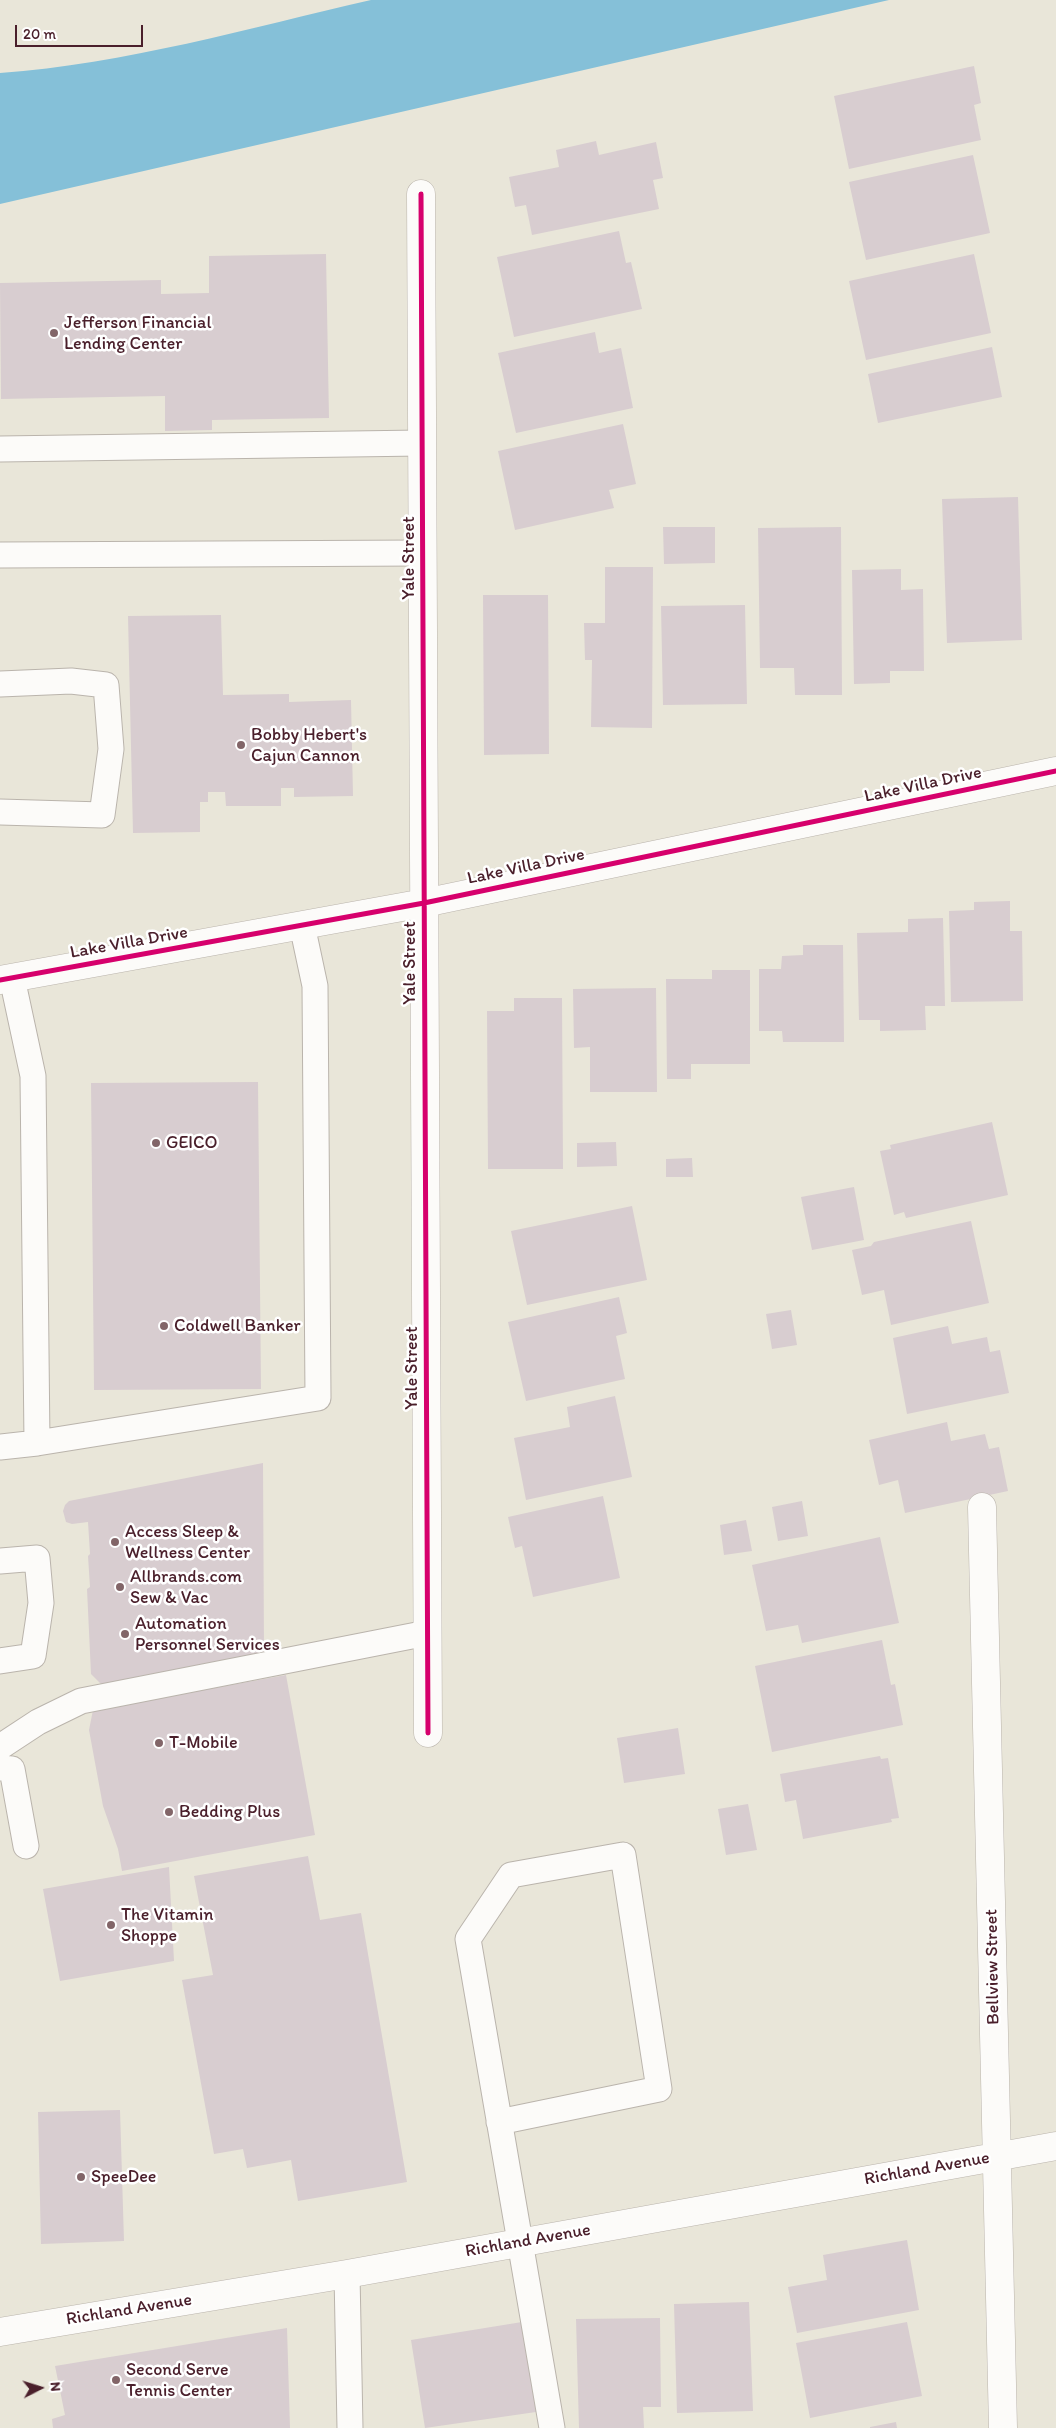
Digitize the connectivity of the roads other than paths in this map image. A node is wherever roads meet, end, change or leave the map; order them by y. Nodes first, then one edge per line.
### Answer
1 (421, 194) dead end
2 (422, 443) junction
3 (0, 449) edge
4 (423, 553) junction
5 (0, 555) edge
6 (0, 684) edge
7 (1056, 771) edge
8 (0, 812) edge
9 (424, 903) junction
10 (302, 925) junction
11 (6, 979) edge
12 (37, 1443) junction
13 (0, 1446) edge
14 (982, 1507) dead end
15 (0, 1561) edge
16 (427, 1633) junction
17 (0, 1661) edge
18 (428, 1733) dead end
19 (0, 1747) edge
20 (0, 1768) edge
21 (26, 1846) dead end
22 (499, 2122) junction
23 (1056, 2146) edge
24 (997, 2156) junction
25 (520, 2242) junction
26 (347, 2274) junction
27 (0, 2332) edge
28 (350, 2428) edge
29 (552, 2428) edge
30 (1002, 2428) edge

1 - 2 street, Yale Street
2 - 3 lane
2 - 4 street, Yale Street
4 - 5 lane
4 - 9 street, Yale Street
6 - 8 lane
7 - 9 street, Lake Villa Drive
9 - 10 street, Lake Villa Drive
9 - 16 street, Yale Street
10 - 11 street, Lake Villa Drive
10 - 12 lane
11 - 12 lane
12 - 13 lane
14 - 24 street, Bellview Street
15 - 17 lane
16 - 18 street, Yale Street
16 - 19 lane
20 - 21 lane
22 - 22 lane
22 - 25 lane
23 - 24 street, Richland Avenue
24 - 25 street, Richland Avenue
24 - 30 street, Bellview Street
25 - 26 street, Richland Avenue
25 - 29 lane
26 - 27 street, Richland Avenue
26 - 28 lane

